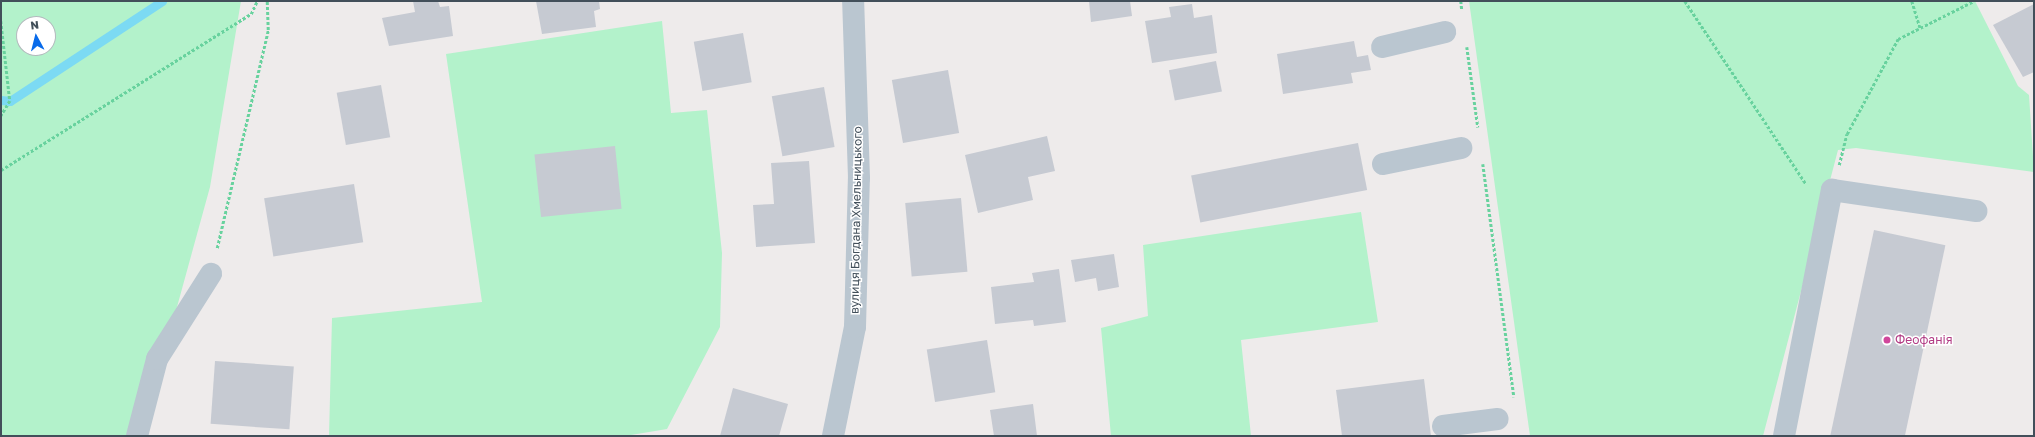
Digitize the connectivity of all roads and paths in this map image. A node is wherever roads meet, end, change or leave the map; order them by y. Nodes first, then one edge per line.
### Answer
1 (256, 1) edge
2 (267, 1) edge
3 (853, 1) edge
4 (1461, 1) edge
5 (1684, 1) edge
6 (1912, 1) edge
7 (1974, 1) edge
8 (1463, 17) dead end
9 (1, 21) edge
10 (1920, 28) junction
11 (1445, 32) dead end
12 (1466, 40) dead end
13 (1382, 47) dead end
14 (1, 116) edge
15 (1479, 136) dead end
16 (1461, 148) dead end
17 (1482, 159) dead end
18 (1383, 164) dead end
19 (1, 170) edge
20 (1809, 188) dead end
21 (1832, 190) junction
22 (1976, 211) dead end
23 (211, 274) joint
24 (1515, 404) dead end
25 (1498, 419) dead end
26 (1443, 426) dead end
27 (137, 436) edge
28 (834, 436) edge
29 (1784, 436) edge

1 - 19 path
2 - 23 path
3 - 28 street, вулиця Богдана Хмельницького
4 - 8 path
5 - 20 path
6 - 10 path
7 - 10 path
9 - 14 path
10 - 21 path
11 - 13 street
12 - 15 path
16 - 18 street
17 - 24 path
21 - 22 street
21 - 29 street
23 - 27 street
25 - 26 street

